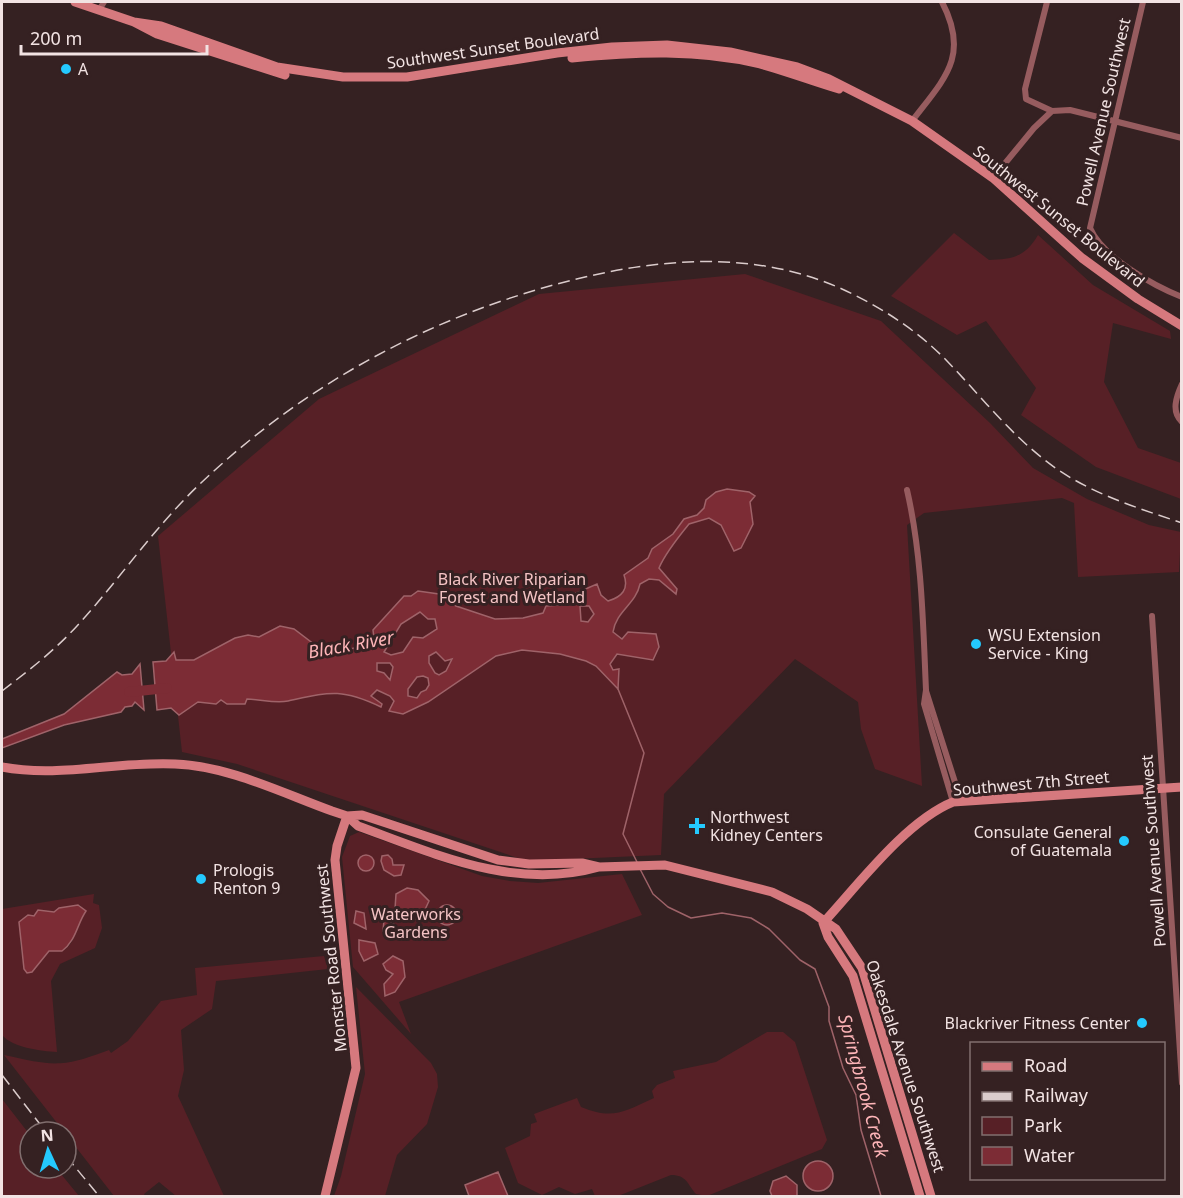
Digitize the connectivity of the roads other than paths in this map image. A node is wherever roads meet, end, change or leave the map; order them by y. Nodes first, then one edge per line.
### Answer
1 (75, 2) edge
2 (942, 2) edge
3 (1047, 2) edge
4 (1143, 2) edge
5 (101, 6) edge
6 (1052, 111) junction
7 (912, 121) junction
8 (1114, 122) junction
9 (1182, 138) edge
10 (993, 178) junction
11 (1182, 297) edge
12 (1182, 326) edge
13 (1182, 384) edge
14 (1182, 422) edge
15 (907, 490) dead end
16 (1152, 616) dead end
17 (2, 767) edge
18 (1182, 788) edge
19 (1162, 789) junction
20 (957, 801) junction
21 (347, 816) junction
22 (599, 867) junction
23 (823, 923) junction
24 (868, 1025) junction
25 (1182, 1083) edge
26 (900, 1093) junction
27 (325, 1197) edge
28 (920, 1197) edge
29 (932, 1197) edge

1 - 5 street, Southwest Sunset Boulevard
2 - 7 street
3 - 6 street
4 - 8 street, Powell Avenue Southwest
5 - 7 street, Southwest Sunset Boulevard
6 - 8 street
6 - 10 street
7 - 10 street, Southwest Sunset Boulevard
8 - 9 street
8 - 11 street, Powell Avenue Southwest
10 - 12 street, Southwest Sunset Boulevard
13 - 14 street
15 - 20 street
16 - 19 street, Powell Avenue Southwest
17 - 21 street
18 - 19 street, Southwest 7th Street
19 - 20 street, Southwest 7th Street
19 - 25 street, Powell Avenue Southwest
20 - 23 street, Southwest 7th Street
21 - 22 street, Oakesdale Avenue Southwest
21 - 22 street
21 - 27 street, Monster Road Southwest
22 - 23 street, Oakesdale Avenue Southwest
23 - 24 street, Oakesdale Avenue Southwest
23 - 26 street, Oakesdale Avenue Southwest
24 - 26 street
24 - 28 street, Oakesdale Avenue Southwest
26 - 29 street, Oakesdale Avenue Southwest

